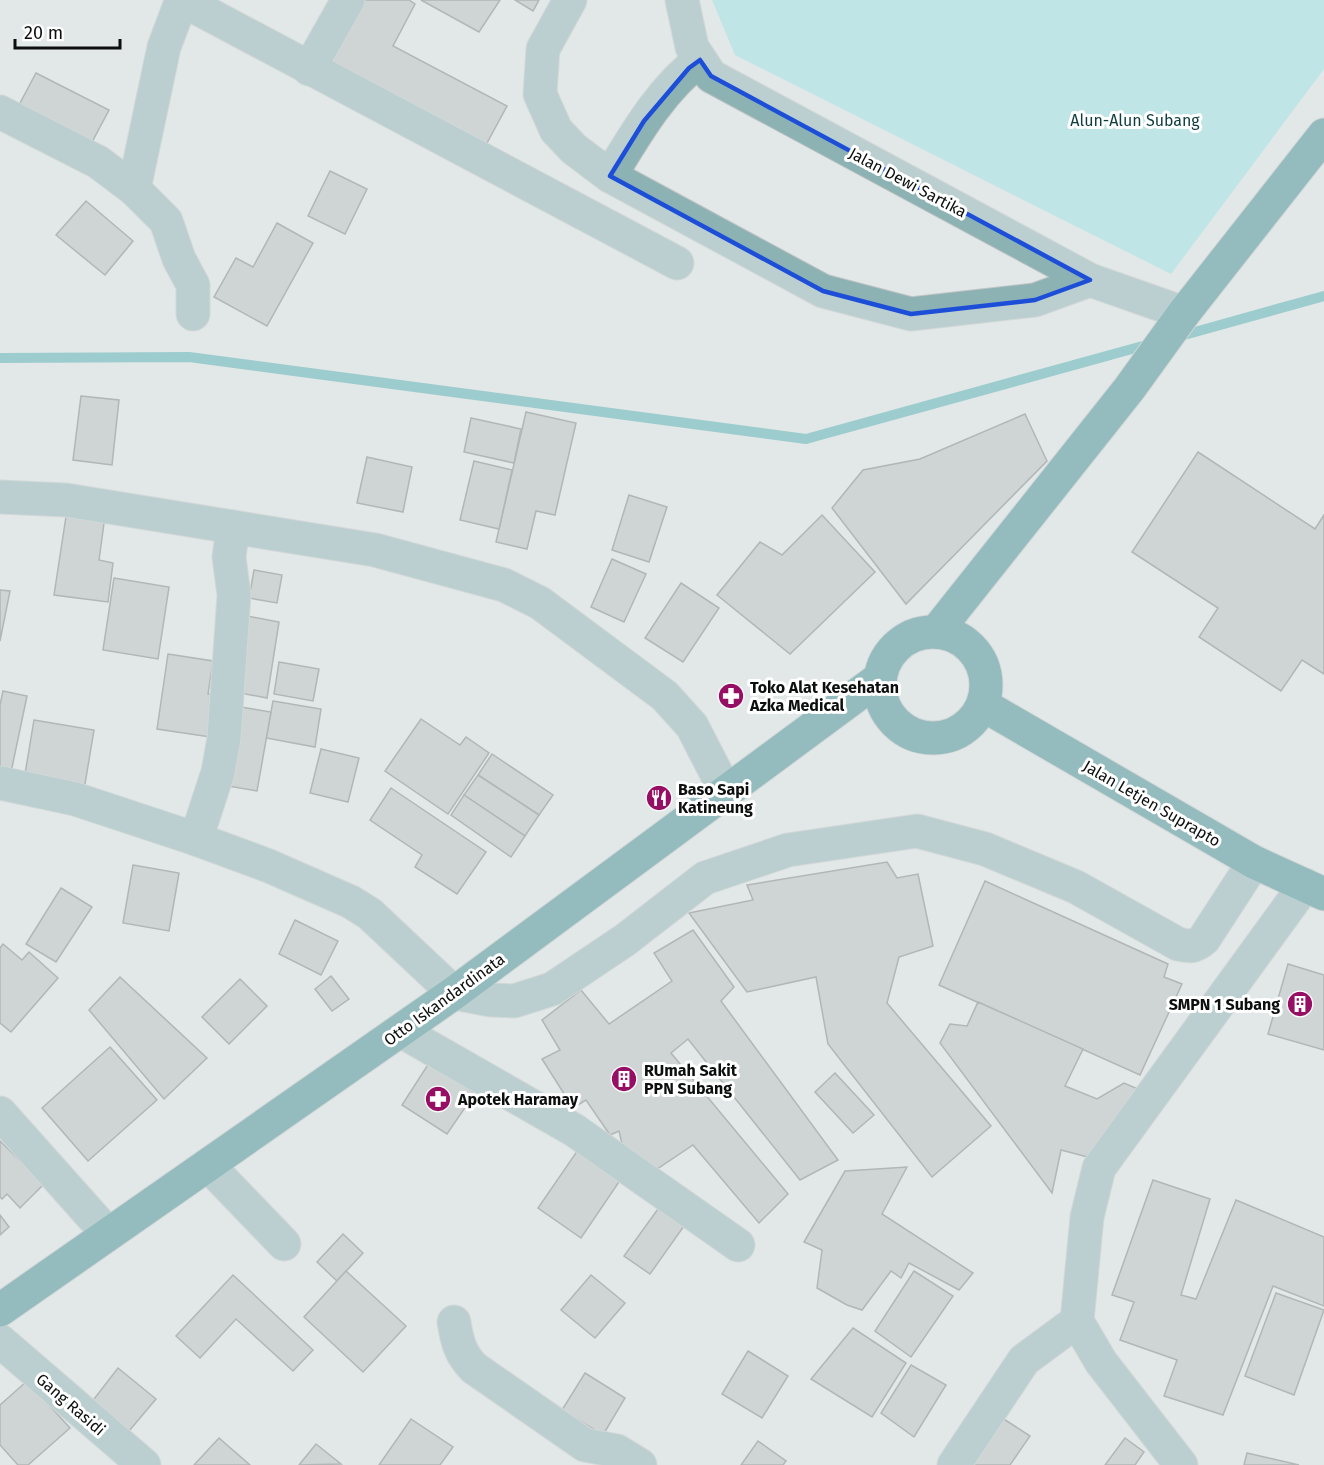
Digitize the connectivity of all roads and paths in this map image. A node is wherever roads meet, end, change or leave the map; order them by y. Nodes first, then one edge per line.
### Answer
1 (348, 0) edge
2 (570, 0) edge
3 (682, 0) edge
4 (182, 1) edge
5 (700, 60) junction
6 (309, 69) junction
7 (0, 112) edge
8 (1324, 135) edge
9 (610, 176) junction
10 (134, 189) junction
11 (677, 263) dead end
12 (1090, 280) junction
13 (1184, 313) junction
14 (193, 314) dead end
15 (0, 497) edge
16 (234, 527) junction
17 (936, 632) junction
18 (880, 678) junction
19 (983, 705) junction
20 (0, 783) edge
21 (727, 794) junction
22 (196, 839) junction
23 (1254, 862) junction
24 (1315, 889) edge
25 (454, 993) junction
26 (401, 1031) junction
27 (0, 1113) edge
28 (207, 1165) junction
29 (108, 1234) junction
30 (284, 1244) dead end
31 (738, 1245) dead end
32 (0, 1310) edge
33 (454, 1322) dead end
34 (1077, 1322) junction
35 (0, 1341) edge
36 (1178, 1464) edge
37 (144, 1465) edge
38 (640, 1465) edge
39 (954, 1465) edge

1 - 6 street
2 - 9 street
3 - 5 street, Jalan Dewi Sartika
4 - 6 street
4 - 10 street
5 - 9 street
5 - 12 street, Jalan Dewi Sartika
6 - 11 street
7 - 10 street
8 - 13 main road
9 - 12 street
10 - 14 street
12 - 13 street, Jalan Dewi Sartika
13 - 17 main road
15 - 16 street
16 - 21 street
16 - 22 street
17 - 18 main road
17 - 19 main road
18 - 19 main road
18 - 21 main road, Otto Iskandardinata
19 - 23 main road, Jalan Letjen Suprapto
20 - 22 street
21 - 25 main road, Otto Iskandardinata
22 - 25 street
23 - 24 main road, Jalan Letjen Suprapto
23 - 25 street
24 - 34 street
25 - 26 main road, Otto Iskandardinata
26 - 28 main road, Otto Iskandardinata
26 - 31 street
27 - 29 street
28 - 29 main road, Otto Iskandardinata
28 - 30 street
29 - 32 main road, Otto Iskandardinata
33 - 38 street
34 - 36 street
34 - 39 street
35 - 37 street, Gang Rasidi

